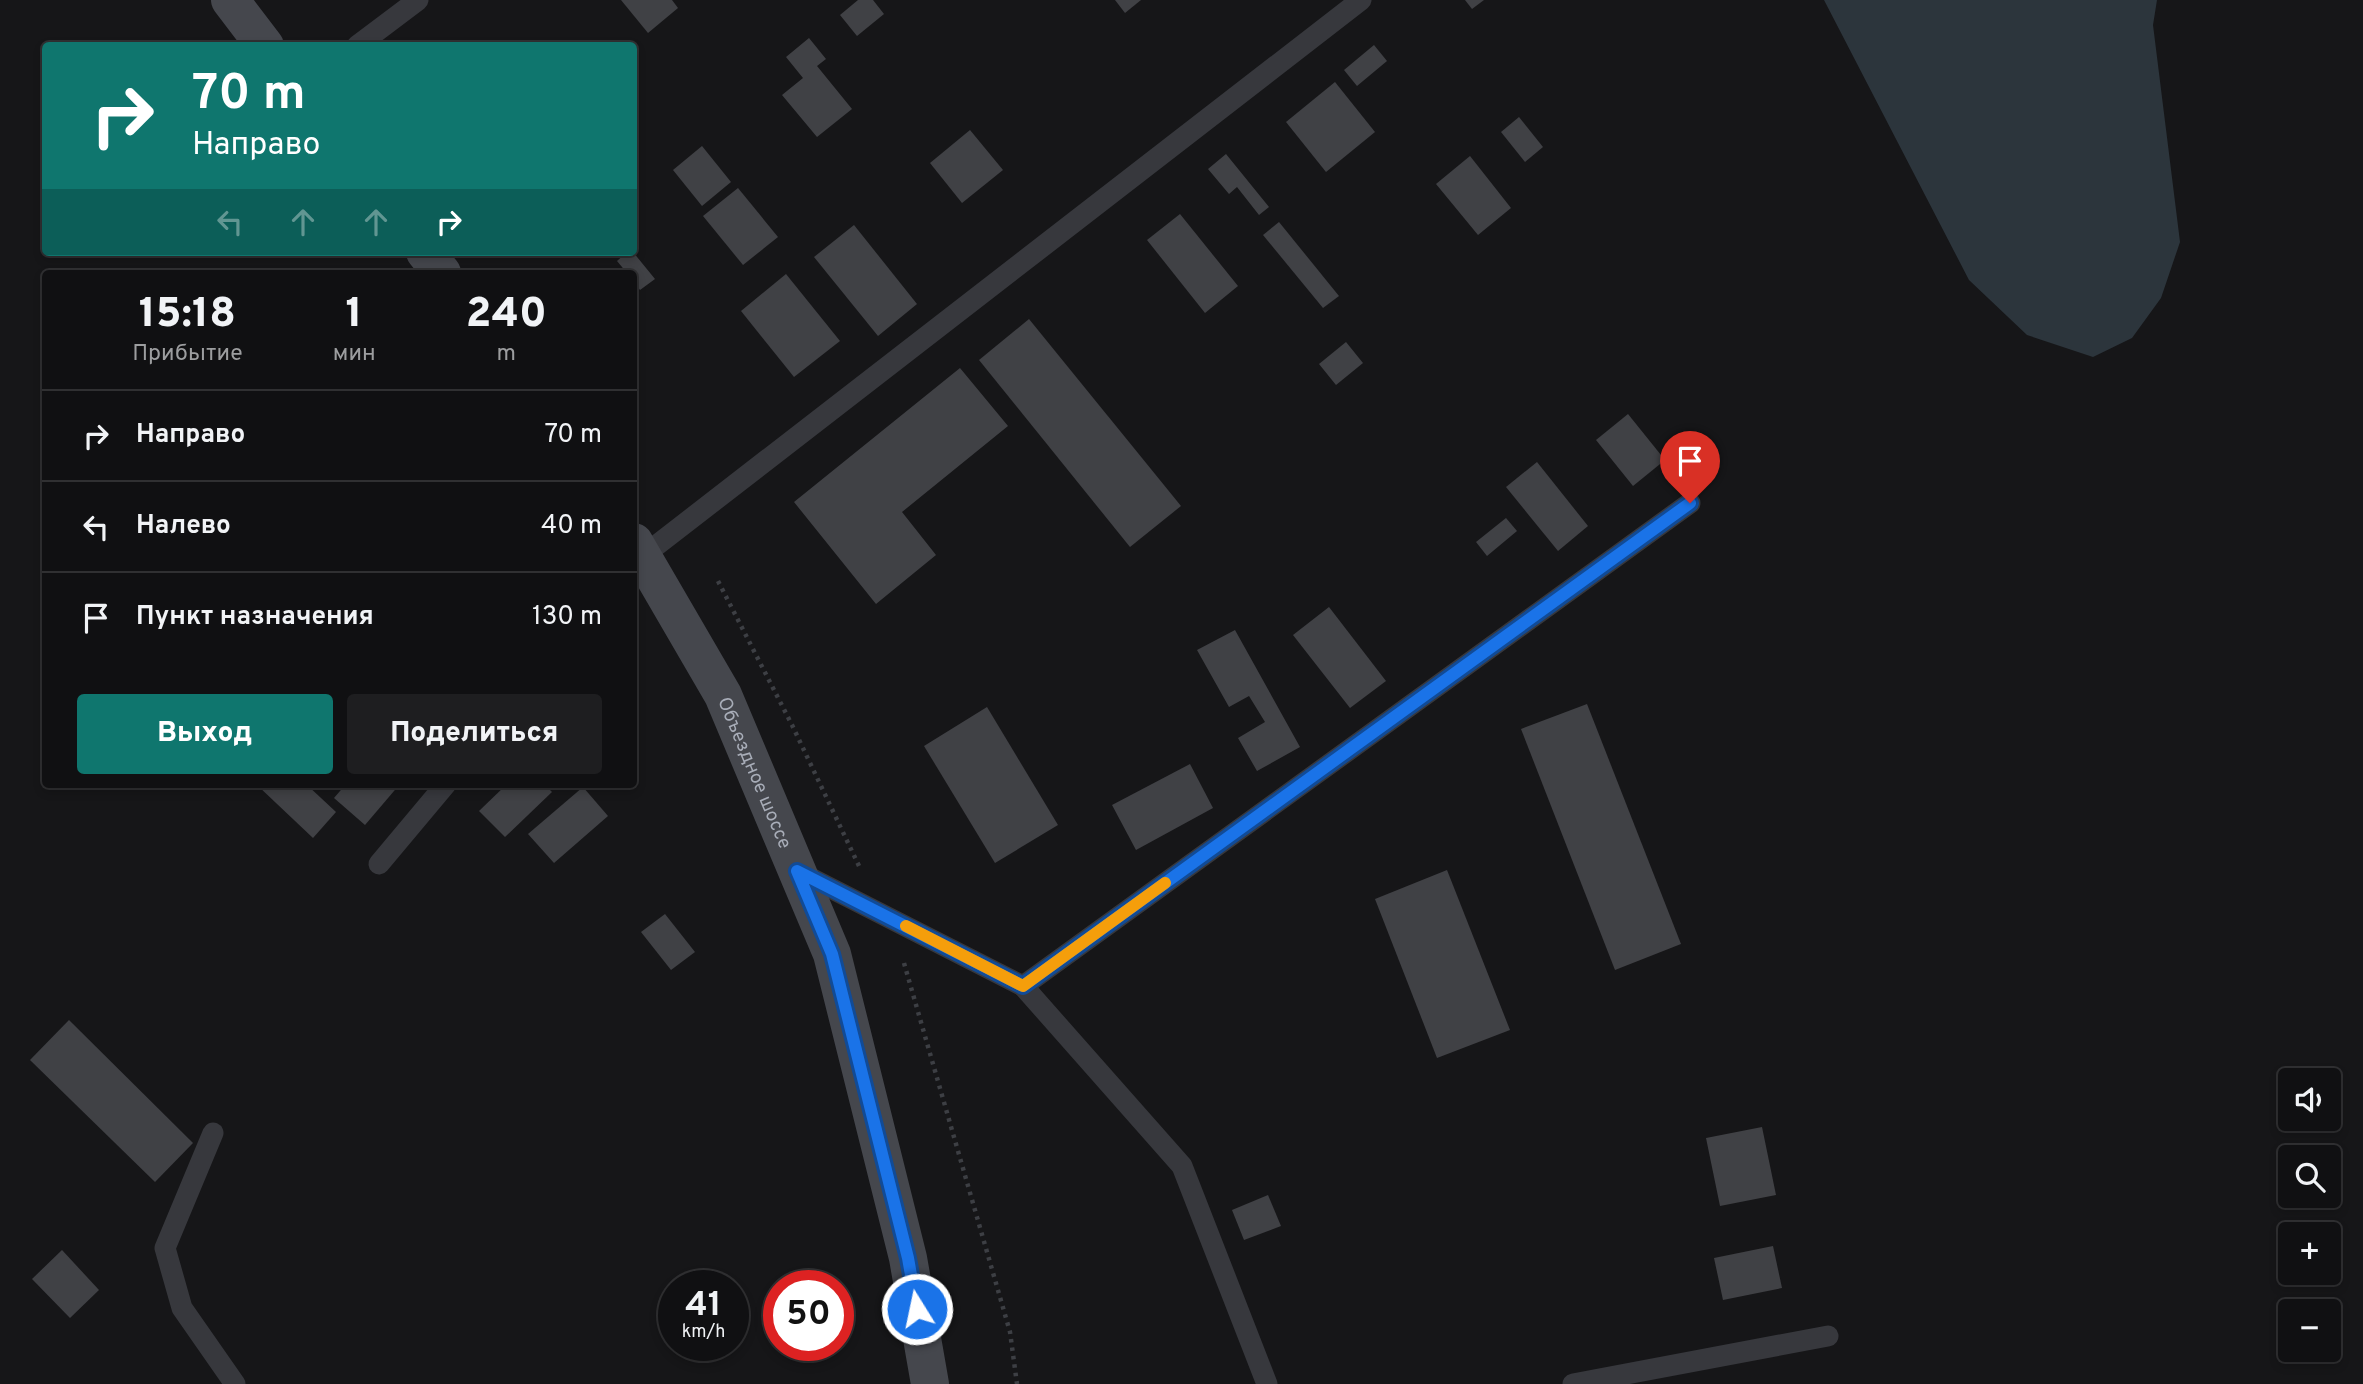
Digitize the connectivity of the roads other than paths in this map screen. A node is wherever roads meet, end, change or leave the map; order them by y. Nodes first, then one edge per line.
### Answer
1 (230, 0) edge
2 (418, 0) edge
3 (1361, 0) edge
4 (262, 42) edge
5 (362, 42) edge
6 (428, 256) edge
7 (440, 270) edge
8 (1690, 503) dead end
9 (637, 554) edge
10 (443, 788) edge
11 (379, 864) dead end
12 (797, 871) junction
13 (1023, 986) junction
14 (214, 1133) dead end
15 (1828, 1336) dead end
16 (235, 1384) edge
17 (930, 1384) edge
18 (1267, 1384) edge
19 (1573, 1384) edge

1 - 4 main road
2 - 5 lane
3 - 9 lane
6 - 7 main road
8 - 13 lane
9 - 12 main road, Объездное шоссе
10 - 11 lane
12 - 13 lane
12 - 17 main road, Объездное шоссе
13 - 18 lane
14 - 16 lane
15 - 19 lane

